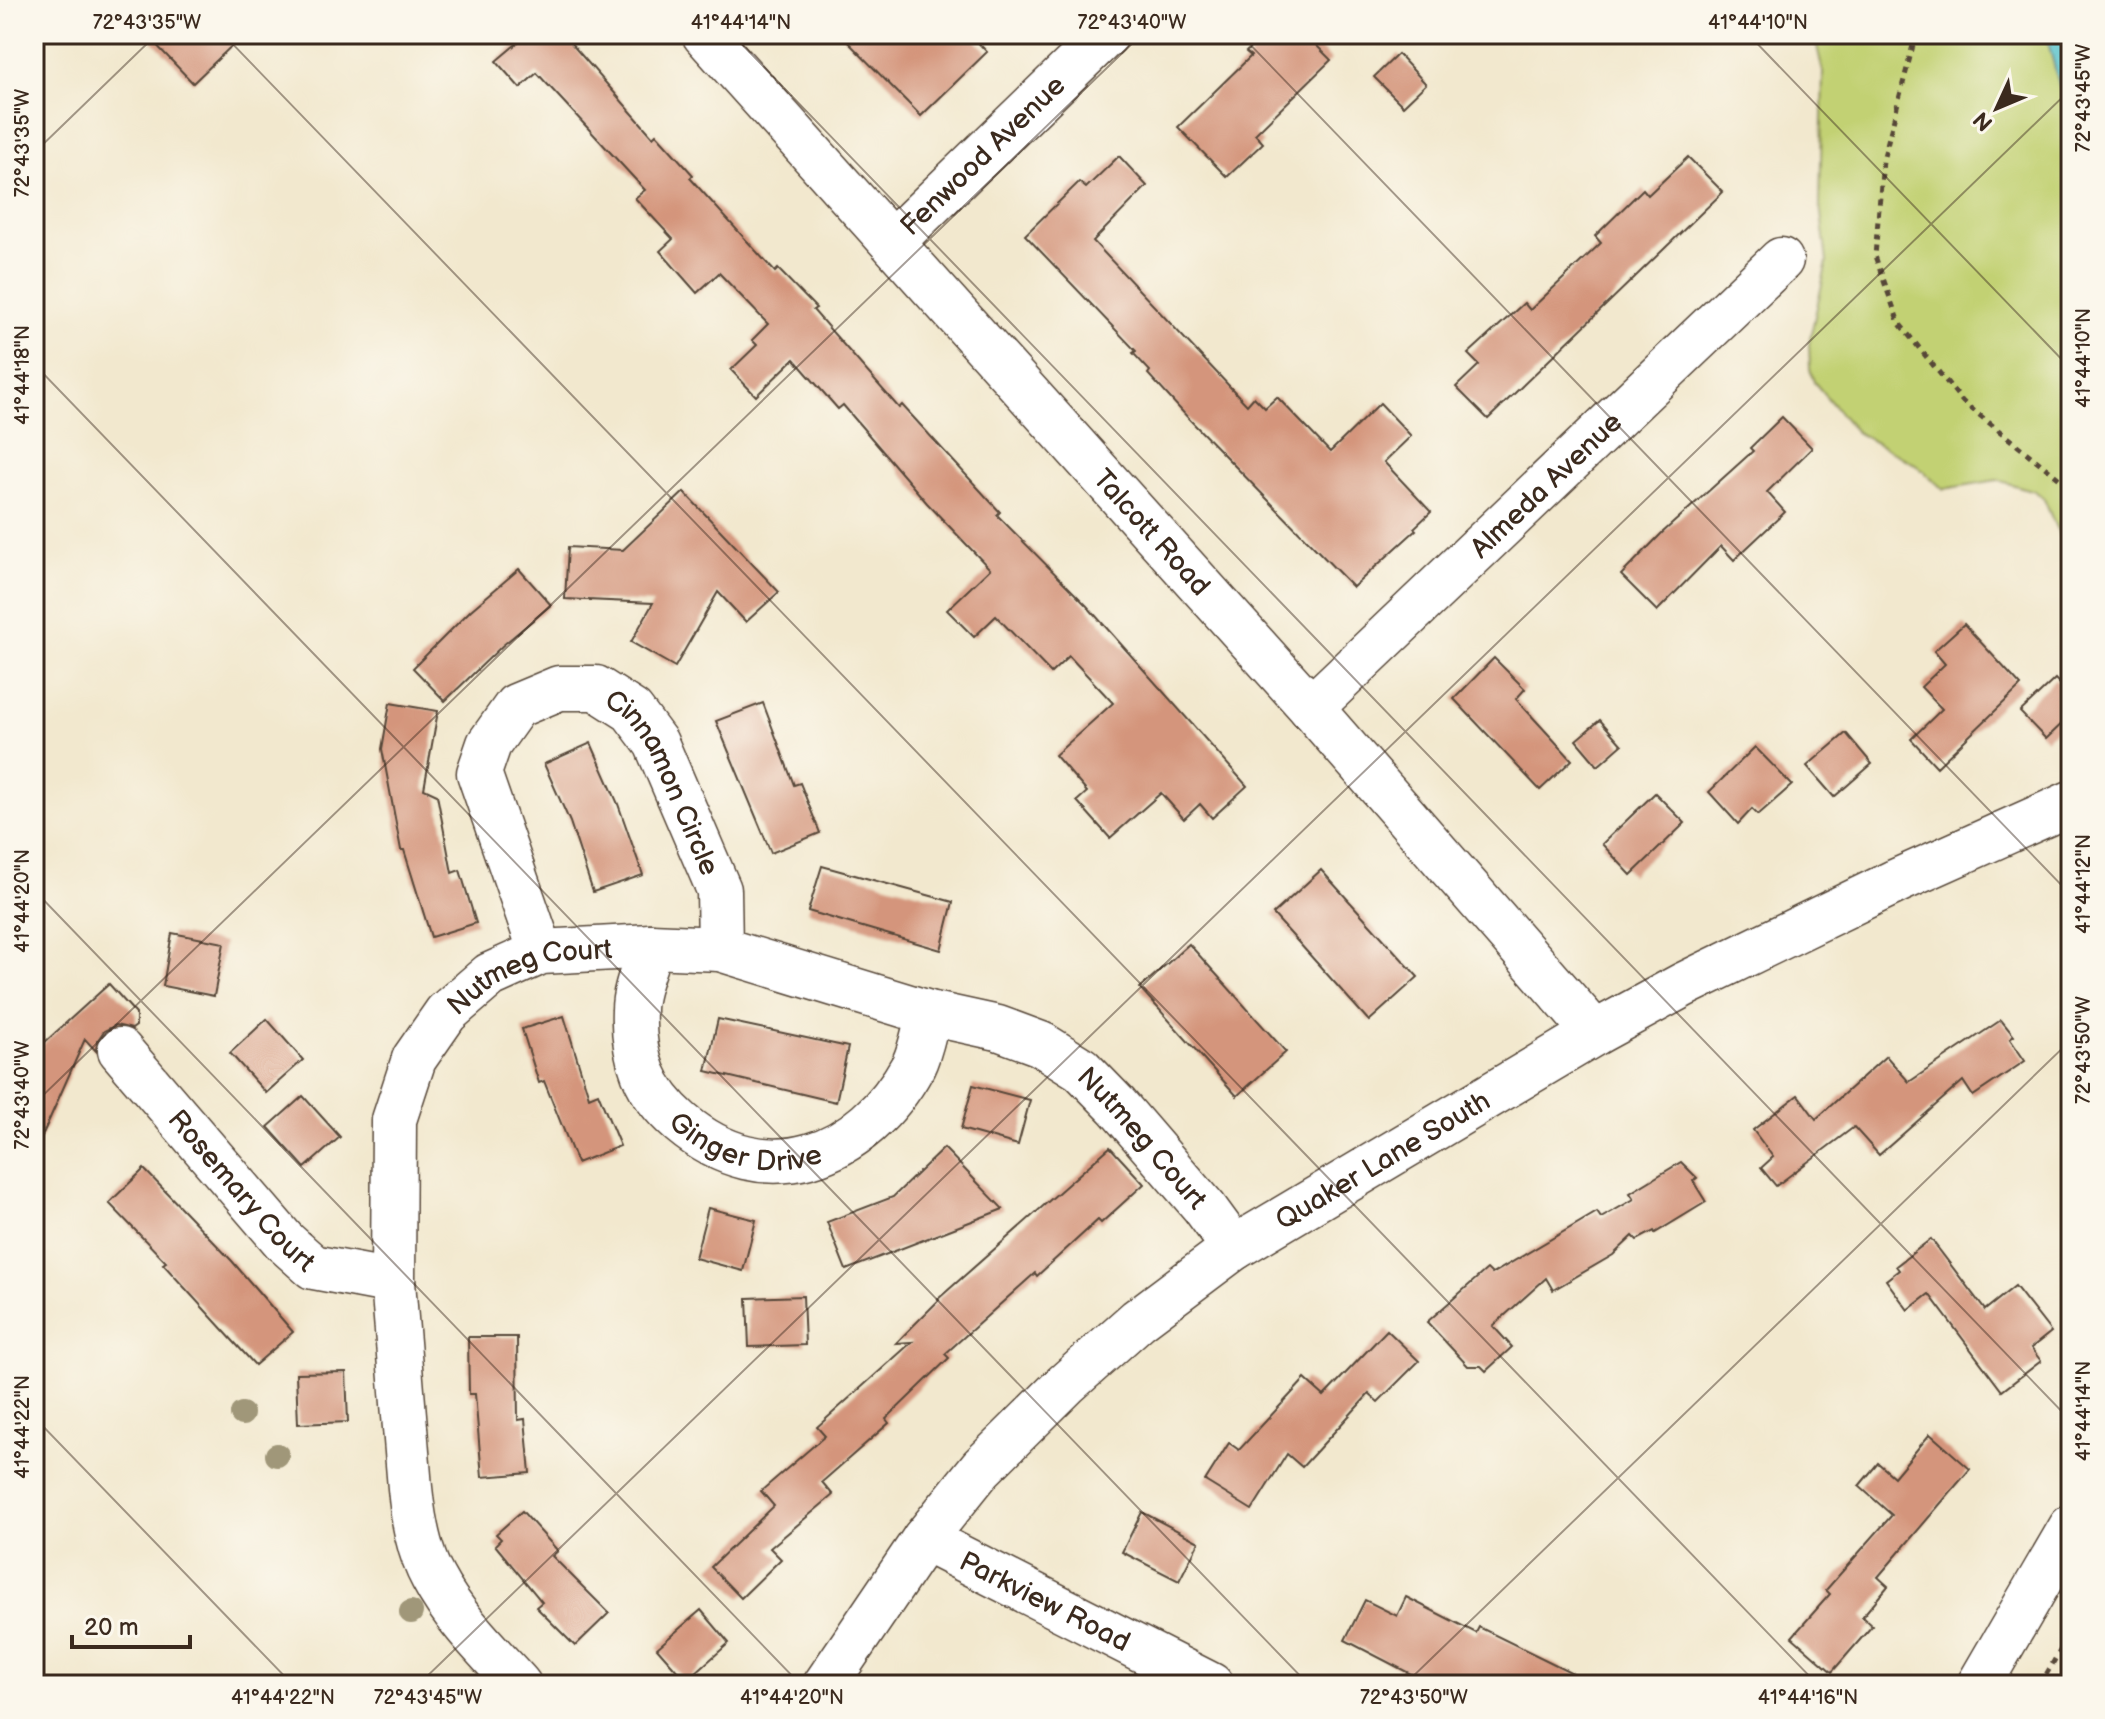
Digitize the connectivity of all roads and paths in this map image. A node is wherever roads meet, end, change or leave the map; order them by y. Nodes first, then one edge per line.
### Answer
1 (704, 34) edge
2 (1107, 34) edge
3 (1916, 34) edge
4 (893, 241) junction
5 (1781, 260) dead end
6 (2071, 488) edge
7 (1311, 708) junction
8 (2071, 803) edge
9 (651, 946) junction
10 (720, 949) junction
11 (541, 952) junction
12 (929, 1013) junction
13 (1595, 1033) junction
14 (120, 1050) dead end
15 (1234, 1248) junction
16 (393, 1282) junction
17 (2071, 1527) edge
18 (924, 1539) junction
19 (2071, 1632) edge
20 (519, 1685) edge
21 (825, 1685) edge
22 (1211, 1685) edge
23 (1979, 1685) edge
24 (2040, 1685) edge

1 - 4 street, Talcott Road
2 - 4 street, Fenwood Avenue
3 - 6 path
4 - 7 street, Talcott Road
5 - 7 street, Almeda Avenue
7 - 13 street, Talcott Road
8 - 13 street, Quaker Lane South
9 - 10 street, Nutmeg Court
9 - 11 street, Nutmeg Court
9 - 12 street, Ginger Drive
10 - 11 street, Cinnamon Circle
10 - 12 street, Nutmeg Court
11 - 16 street, Nutmeg Court
12 - 15 street, Nutmeg Court
13 - 15 street, Quaker Lane South
14 - 16 street, Rosemary Court
15 - 18 street, Quaker Lane South
16 - 20 street, Nutmeg Court
17 - 23 street
18 - 21 street, Quaker Lane South
18 - 22 street, Parkview Road
19 - 24 path

